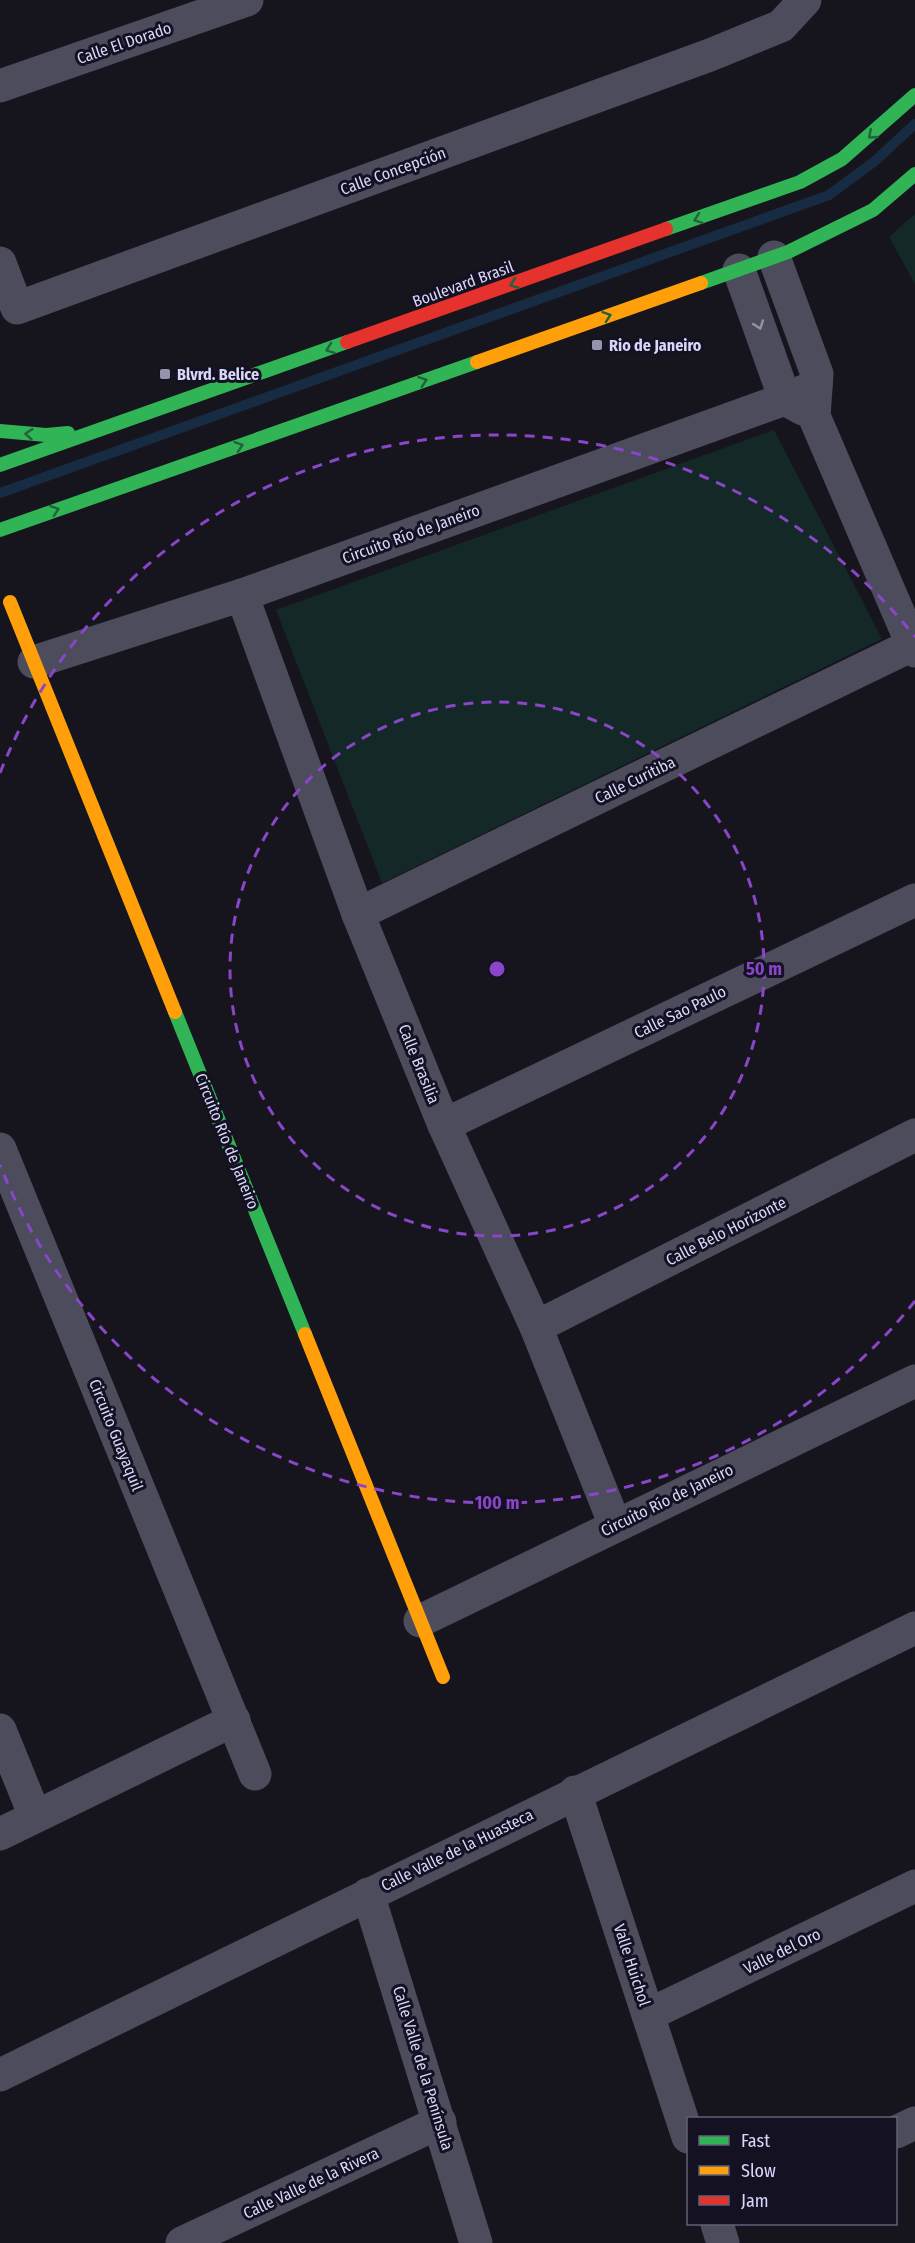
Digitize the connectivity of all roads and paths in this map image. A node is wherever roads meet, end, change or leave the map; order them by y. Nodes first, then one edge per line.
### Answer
1 (247, 0) edge
2 (805, 0) edge
3 (0, 86) edge
4 (915, 95) edge
5 (915, 174) edge
6 (774, 257) junction
7 (0, 263) edge
8 (739, 270) junction
9 (785, 399) junction
10 (815, 401) junction
11 (99, 430) junction
12 (0, 431) edge
13 (0, 465) edge
14 (0, 530) edge
15 (242, 595) junction
16 (10, 602) dead end
17 (914, 648) edge
18 (34, 662) junction
19 (915, 900) edge
20 (358, 914) junction
21 (444, 1125) junction
22 (915, 1135) edge
23 (0, 1149) edge
24 (11, 1211) edge
25 (536, 1327) junction
26 (915, 1381) edge
27 (615, 1525) junction
28 (420, 1621) junction
29 (915, 1628) edge
30 (443, 1677) dead end
31 (234, 1720) junction
32 (0, 1730) edge
33 (255, 1774) dead end
34 (575, 1792) junction
35 (35, 1816) junction
36 (0, 1834) edge
37 (915, 1886) edge
38 (368, 1894) junction
39 (648, 2015) junction
40 (0, 2075) edge
41 (440, 2122) junction
42 (915, 2123) edge
43 (897, 2132) edge
44 (687, 2134) edge
45 (718, 2225) edge
46 (182, 2243) edge
47 (476, 2243) edge
48 (723, 2243) edge

1 - 3 street, Calle El Dorado
2 - 7 street, Calle Concepción
4 -> 11 main road, Boulevard Brasil
5 - 6 main road
6 - 8 main road
6 - 10 street
8 -> 9 street
14 -> 8 main road
9 - 10 street
9 - 15 street, Circuito Río de Janeiro
10 - 17 street
11 -> 12 main road
11 - 13 main road, Boulevard Brasil
15 - 18 street, Circuito Río de Janeiro
15 - 20 street, Calle Brasilia
16 - 18 main road, Circuito Río de Janeiro
17 - 20 street, Calle Curitiba
18 - 28 main road, Circuito Río de Janeiro
19 - 21 street, Calle Sao Paulo
20 - 21 street, Calle Brasilia
21 - 25 street, Calle Brasilia
22 - 25 street, Calle Belo Horizonte
23 - 24 street, Circuito Guayaquil
24 - 31 street, Circuito Guayaquil
25 - 27 street, Calle Brasilia
26 - 27 street, Circuito Río de Janeiro
27 - 28 street, Circuito Río de Janeiro
28 - 30 main road, Circuito Río de Janeiro
29 - 34 street, Calle Valle de la Huasteca
31 - 33 street, Circuito Guayaquil
31 - 35 street
32 - 35 street
34 - 38 street, Calle Valle de la Huasteca
34 - 39 street, Valle Huichol
35 - 36 street
37 - 39 street, Valle del Oro
38 - 40 street, Calle Valle de la Huasteca
38 - 41 street, Calle Valle de la Península
39 - 44 street, Valle Huichol
41 - 46 street, Calle Valle de la Rivera
41 - 47 street, Calle Valle de la Península
42 - 43 street
45 - 48 street

